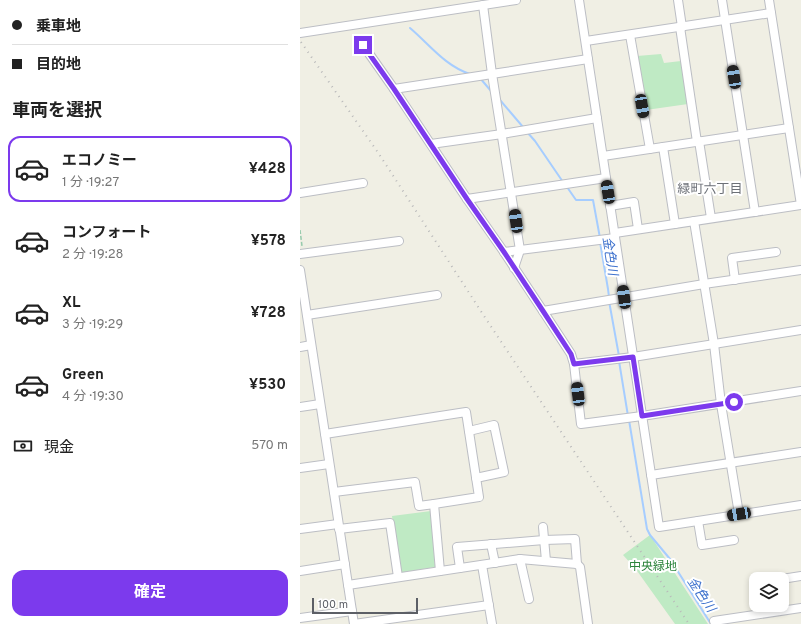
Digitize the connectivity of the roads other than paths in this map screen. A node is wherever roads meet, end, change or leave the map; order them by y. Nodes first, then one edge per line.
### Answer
1 (516, 0) edge
2 (579, 0) edge
3 (678, 0) edge
4 (722, 0) edge
5 (769, 0) edge
6 (483, 5) junction
7 (771, 13) junction
8 (725, 20) junction
9 (681, 27) junction
10 (300, 33) edge
11 (630, 35) junction
12 (586, 41) junction
13 (363, 45) dead end
14 (588, 59) junction
15 (492, 74) junction
16 (394, 89) junction
17 (597, 118) junction
18 (789, 128) junction
19 (502, 134) junction
20 (743, 135) junction
21 (698, 141) junction
22 (431, 144) junction
23 (663, 147) junction
24 (650, 149) junction
25 (603, 156) junction
26 (606, 178) junction
27 (363, 183) dead end
28 (300, 193) edge
29 (511, 193) junction
30 (467, 199) junction
31 (801, 205) edge
32 (610, 206) junction
33 (755, 212) junction
34 (711, 218) junction
35 (694, 221) junction
36 (675, 224) junction
37 (638, 229) junction
38 (615, 235) junction
39 (399, 241) dead end
40 (520, 250) junction
41 (504, 252) junction
42 (776, 252) dead end
43 (300, 254) edge
44 (514, 268) junction
45 (300, 270) edge
46 (801, 270) edge
47 (735, 280) junction
48 (704, 284) junction
49 (301, 285) edge
50 (437, 295) dead end
51 (624, 297) junction
52 (543, 311) junction
53 (307, 315) junction
54 (801, 330) edge
55 (714, 344) junction
56 (311, 345) junction
57 (300, 346) edge
58 (633, 357) junction
59 (574, 364) junction
60 (801, 391) edge
61 (320, 404) junction
62 (721, 404) junction
63 (300, 407) edge
64 (642, 416) junction
65 (469, 431) junction
66 (325, 434) junction
67 (801, 452) edge
68 (731, 462) junction
69 (329, 464) junction
70 (300, 468) edge
71 (651, 475) junction
72 (476, 478) junction
73 (334, 492) junction
74 (434, 504) junction
75 (801, 505) edge
76 (739, 514) junction
77 (698, 521) junction
78 (339, 526) junction
79 (543, 526) dead end
80 (300, 529) edge
81 (544, 540) junction
82 (734, 540) dead end
83 (491, 544) junction
84 (520, 559) junction
85 (546, 562) junction
86 (495, 563) junction
87 (344, 564) junction
88 (577, 564) junction
89 (482, 565) junction
90 (460, 568) junction
91 (300, 571) edge
92 (440, 571) junction
93 (801, 576) edge
94 (398, 577) junction
95 (789, 578) edge
96 (348, 585) junction
97 (529, 598) dead end
98 (489, 605) junction
99 (801, 608) edge
100 (352, 611) junction
101 (300, 618) edge
102 (714, 621) dead end
103 (354, 624) edge
104 (492, 624) edge
105 (588, 624) edge

1 - 6 street
2 - 12 street
3 - 9 street
4 - 8 street
5 - 7 street
6 - 10 street
6 - 15 street
7 - 8 street
7 - 18 street
8 - 9 street
8 - 20 street
9 - 11 street
9 - 21 street
11 - 12 street
11 - 24 street
12 - 14 street
13 - 16 street
14 - 15 street
14 - 17 street
15 - 16 street
15 - 19 street
16 - 22 street
17 - 19 street
17 - 25 street
18 - 20 street
18 - 31 street
19 - 22 street
19 - 29 street
20 - 21 street
20 - 33 street
21 - 23 street
21 - 34 street
22 - 30 street
23 - 24 street
23 - 36 street
24 - 25 street
25 - 26 street
26 - 29 street
26 - 32 street
27 - 28 street
29 - 30 street
29 - 40 street
30 - 41 street
31 - 33 street
32 - 37 street
32 - 38 street
33 - 34 street
34 - 35 street
35 - 36 street
35 - 48 street
36 - 37 street
37 - 38 street
38 - 40 street
38 - 51 street
39 - 43 street
40 - 41 street
40 - 44 street
41 - 44 street
42 - 47 street
44 - 52 street
45 - 49 street
46 - 47 street
47 - 48 street
48 - 51 street
48 - 55 street
49 - 53 street
50 - 53 street
51 - 52 street
51 - 58 street
52 - 59 street
53 - 56 street
54 - 55 street
55 - 58 street
55 - 62 street
56 - 57 street
56 - 61 street
58 - 59 street
58 - 64 street
59 - 64 street
60 - 62 street
61 - 63 street
61 - 66 street
62 - 64 street
62 - 68 street
64 - 71 street
65 - 66 street
65 - 72 street
65 - 72 street
66 - 69 street
67 - 68 street
68 - 71 street
68 - 76 street
69 - 70 street
69 - 73 street
71 - 77 street
72 - 74 street
73 - 74 street
73 - 78 street
74 - 92 street
75 - 76 street
76 - 77 street
77 - 82 street
78 - 80 street
78 - 87 street
78 - 94 street
79 - 81 street
81 - 83 street
81 - 85 street
81 - 88 street
83 - 86 street
83 - 90 street
84 - 85 street
84 - 86 street
84 - 97 street
85 - 88 street
86 - 89 street
87 - 91 street
87 - 96 street
88 - 105 street
89 - 90 street
89 - 98 street
90 - 92 street
92 - 94 street
93 - 95 street
94 - 96 street
96 - 100 street
98 - 103 street
98 - 104 street
99 - 102 street
100 - 101 street
100 - 103 street

